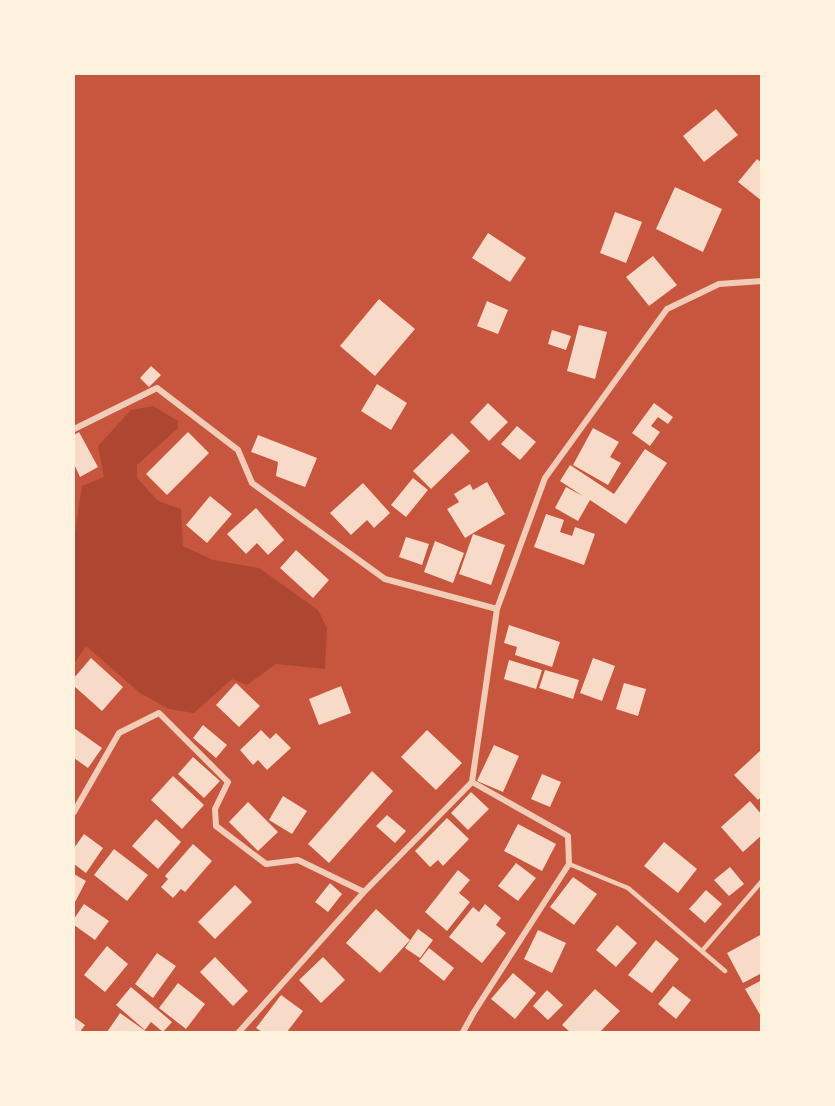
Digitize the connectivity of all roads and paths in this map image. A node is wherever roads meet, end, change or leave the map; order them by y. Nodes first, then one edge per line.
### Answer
1 (762, 282) edge
2 (74, 429) edge
3 (497, 609) junction
4 (472, 782) junction
5 (74, 812) edge
6 (569, 864) junction
7 (762, 881) edge
8 (364, 892) junction
9 (702, 951) junction
10 (725, 971) dead end
11 (239, 1032) edge
12 (463, 1032) edge

1 - 3 street
2 - 3 street
3 - 4 street
4 - 6 street
4 - 8 street
5 - 8 street
6 - 9 lane
6 - 12 street
7 - 9 lane
8 - 11 street
9 - 10 lane

